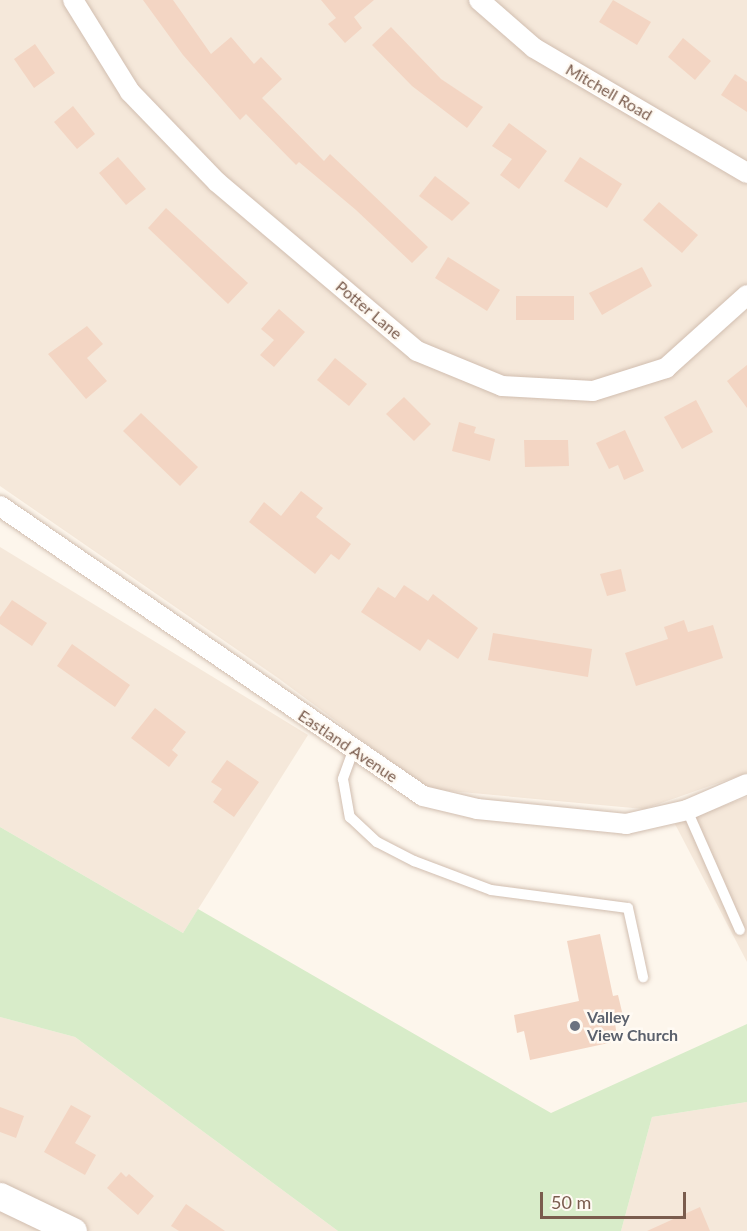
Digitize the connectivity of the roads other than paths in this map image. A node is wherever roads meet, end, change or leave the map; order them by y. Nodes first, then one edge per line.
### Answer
1 (73, 0) edge
2 (479, 0) edge
3 (747, 173) edge
4 (747, 295) edge
5 (0, 506) edge
6 (353, 751) junction
7 (747, 784) edge
8 (687, 810) junction
9 (740, 930) dead end
10 (643, 977) dead end
11 (0, 1196) edge
12 (73, 1231) edge

1 - 4 street, Potter Lane
2 - 3 street, Mitchell Road
5 - 6 street, Eastland Avenue
6 - 8 street, Eastland Avenue
6 - 10 lane
7 - 8 street, Eastland Avenue
8 - 9 lane
11 - 12 street

